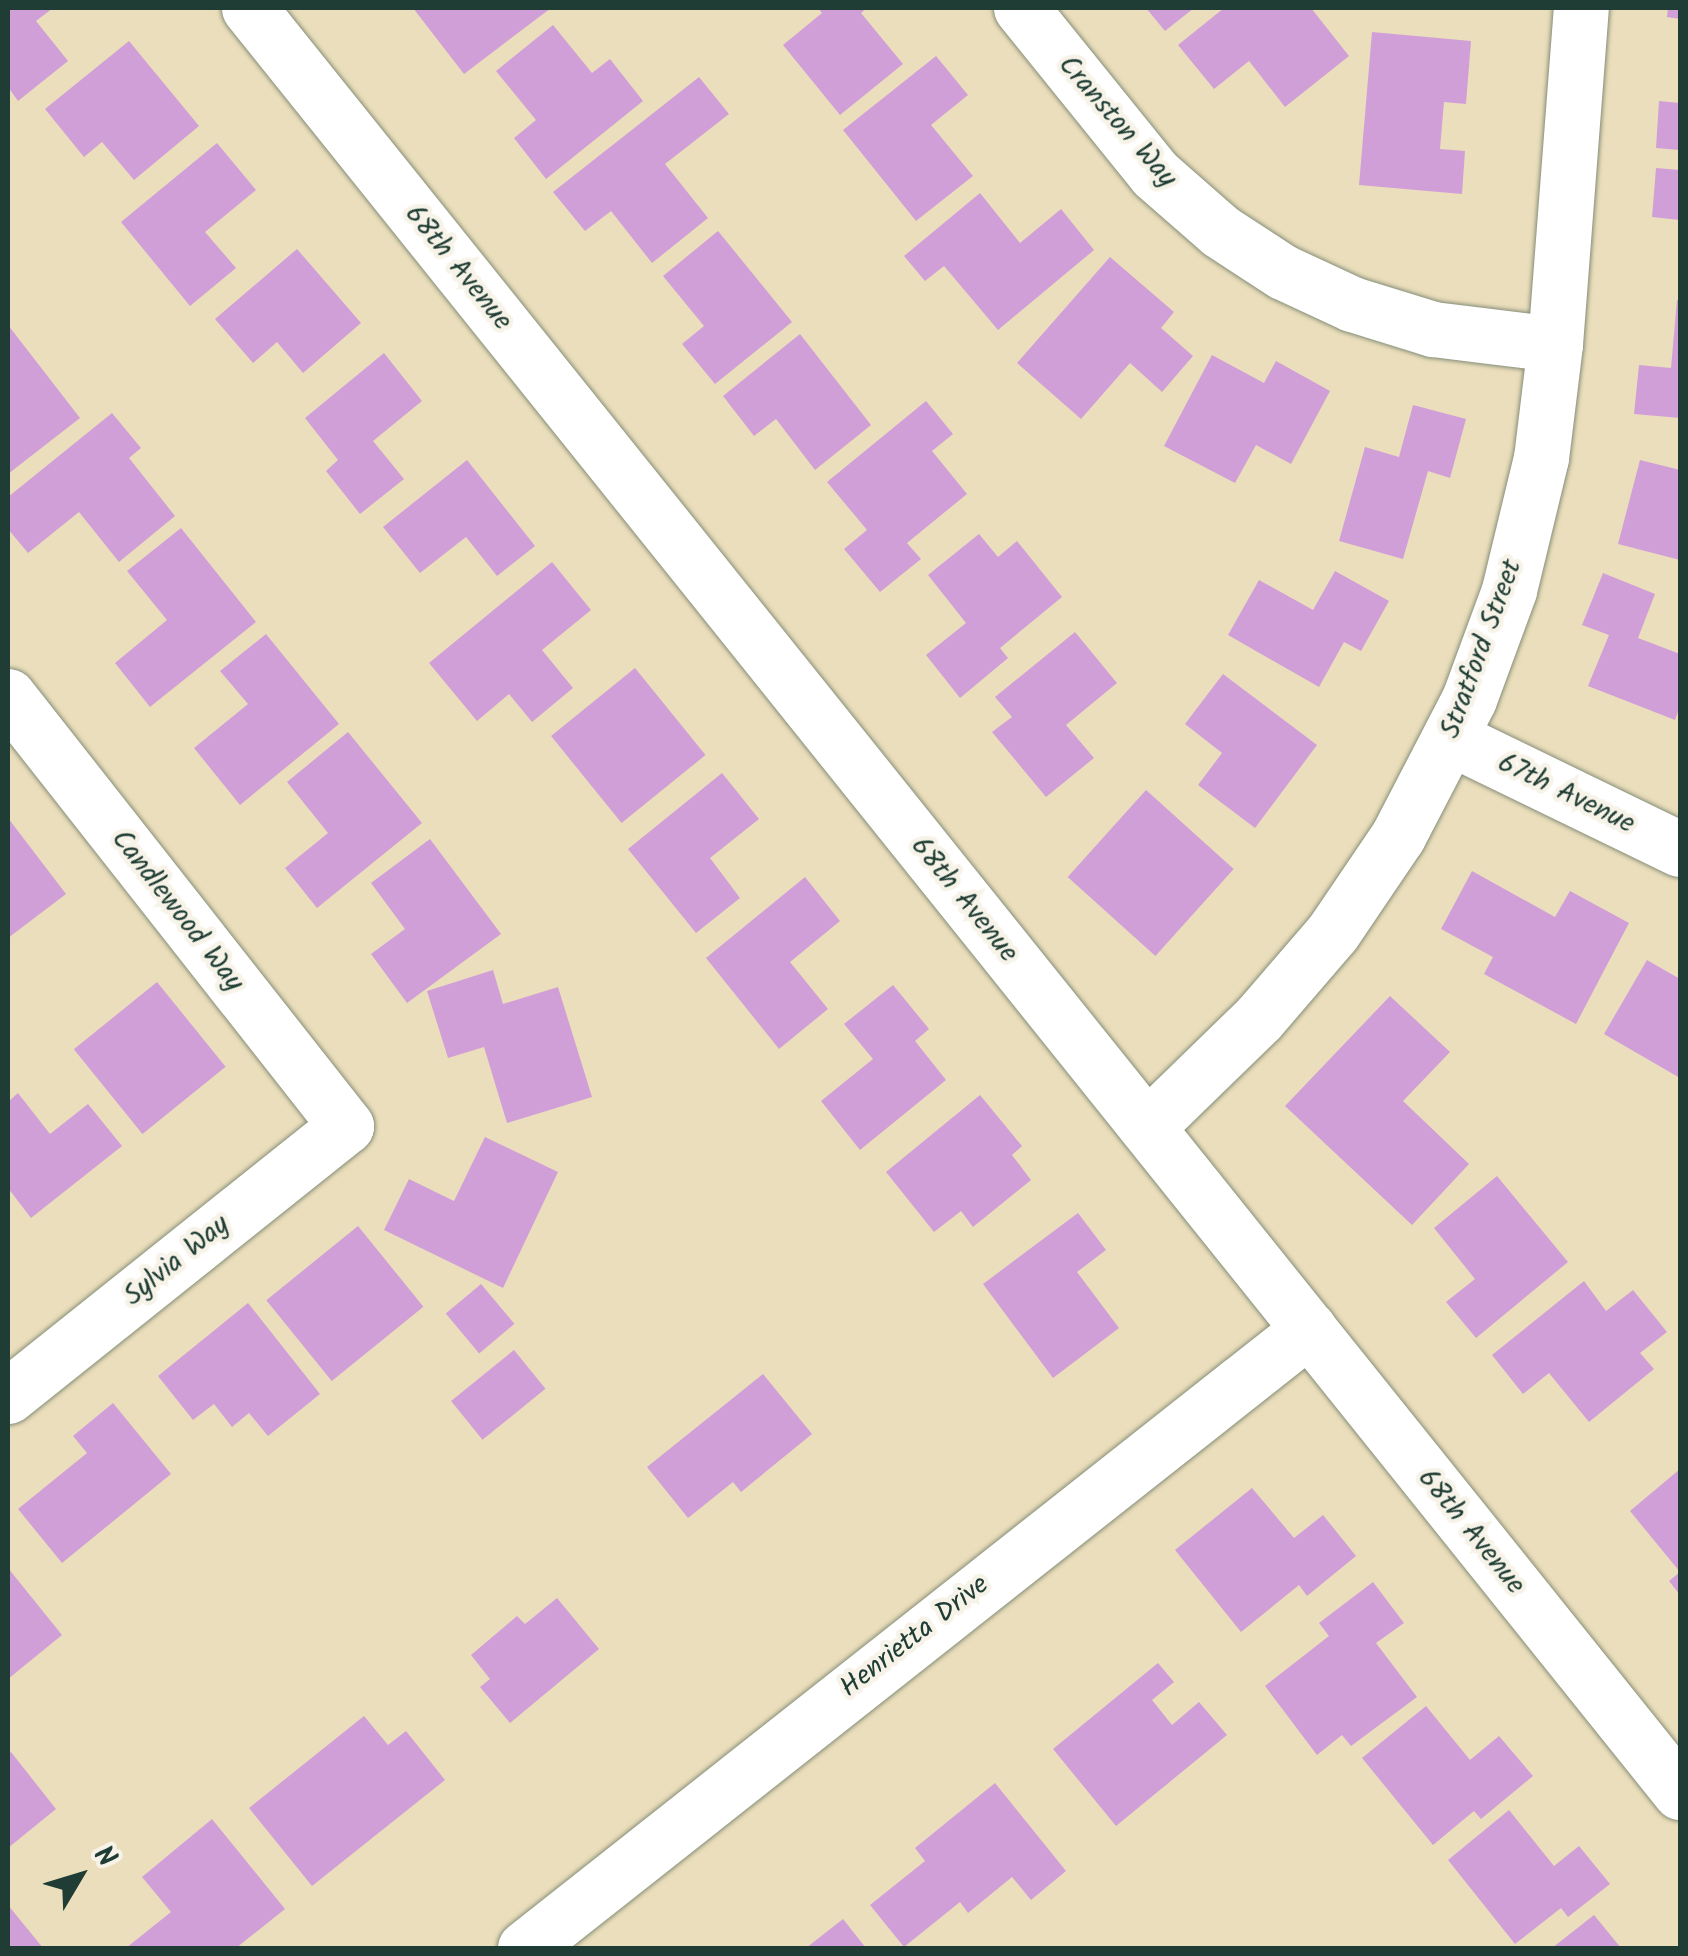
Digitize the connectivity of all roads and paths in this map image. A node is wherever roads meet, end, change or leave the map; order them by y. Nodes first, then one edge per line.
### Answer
1 (249, 8) edge
2 (1021, 8) edge
3 (1581, 8) edge
4 (1555, 344) junction
5 (8, 696) edge
6 (1451, 738) junction
7 (1680, 850) edge
8 (346, 1126) joint
9 (1146, 1127) junction
10 (1309, 1329) junction
11 (8, 1396) edge
12 (1680, 1792) edge
13 (525, 1948) edge

1 - 9 street, 68th Avenue
2 - 4 street, Cranston Way
3 - 4 street, Stratford Street
4 - 6 street, Stratford Street
5 - 8 street, Candlewood Way
6 - 7 street, 67th Avenue
6 - 9 street, Stratford Street
8 - 11 street, Sylvia Way
9 - 10 street, 68th Avenue
10 - 12 street, 68th Avenue
10 - 13 street, Henrietta Drive

